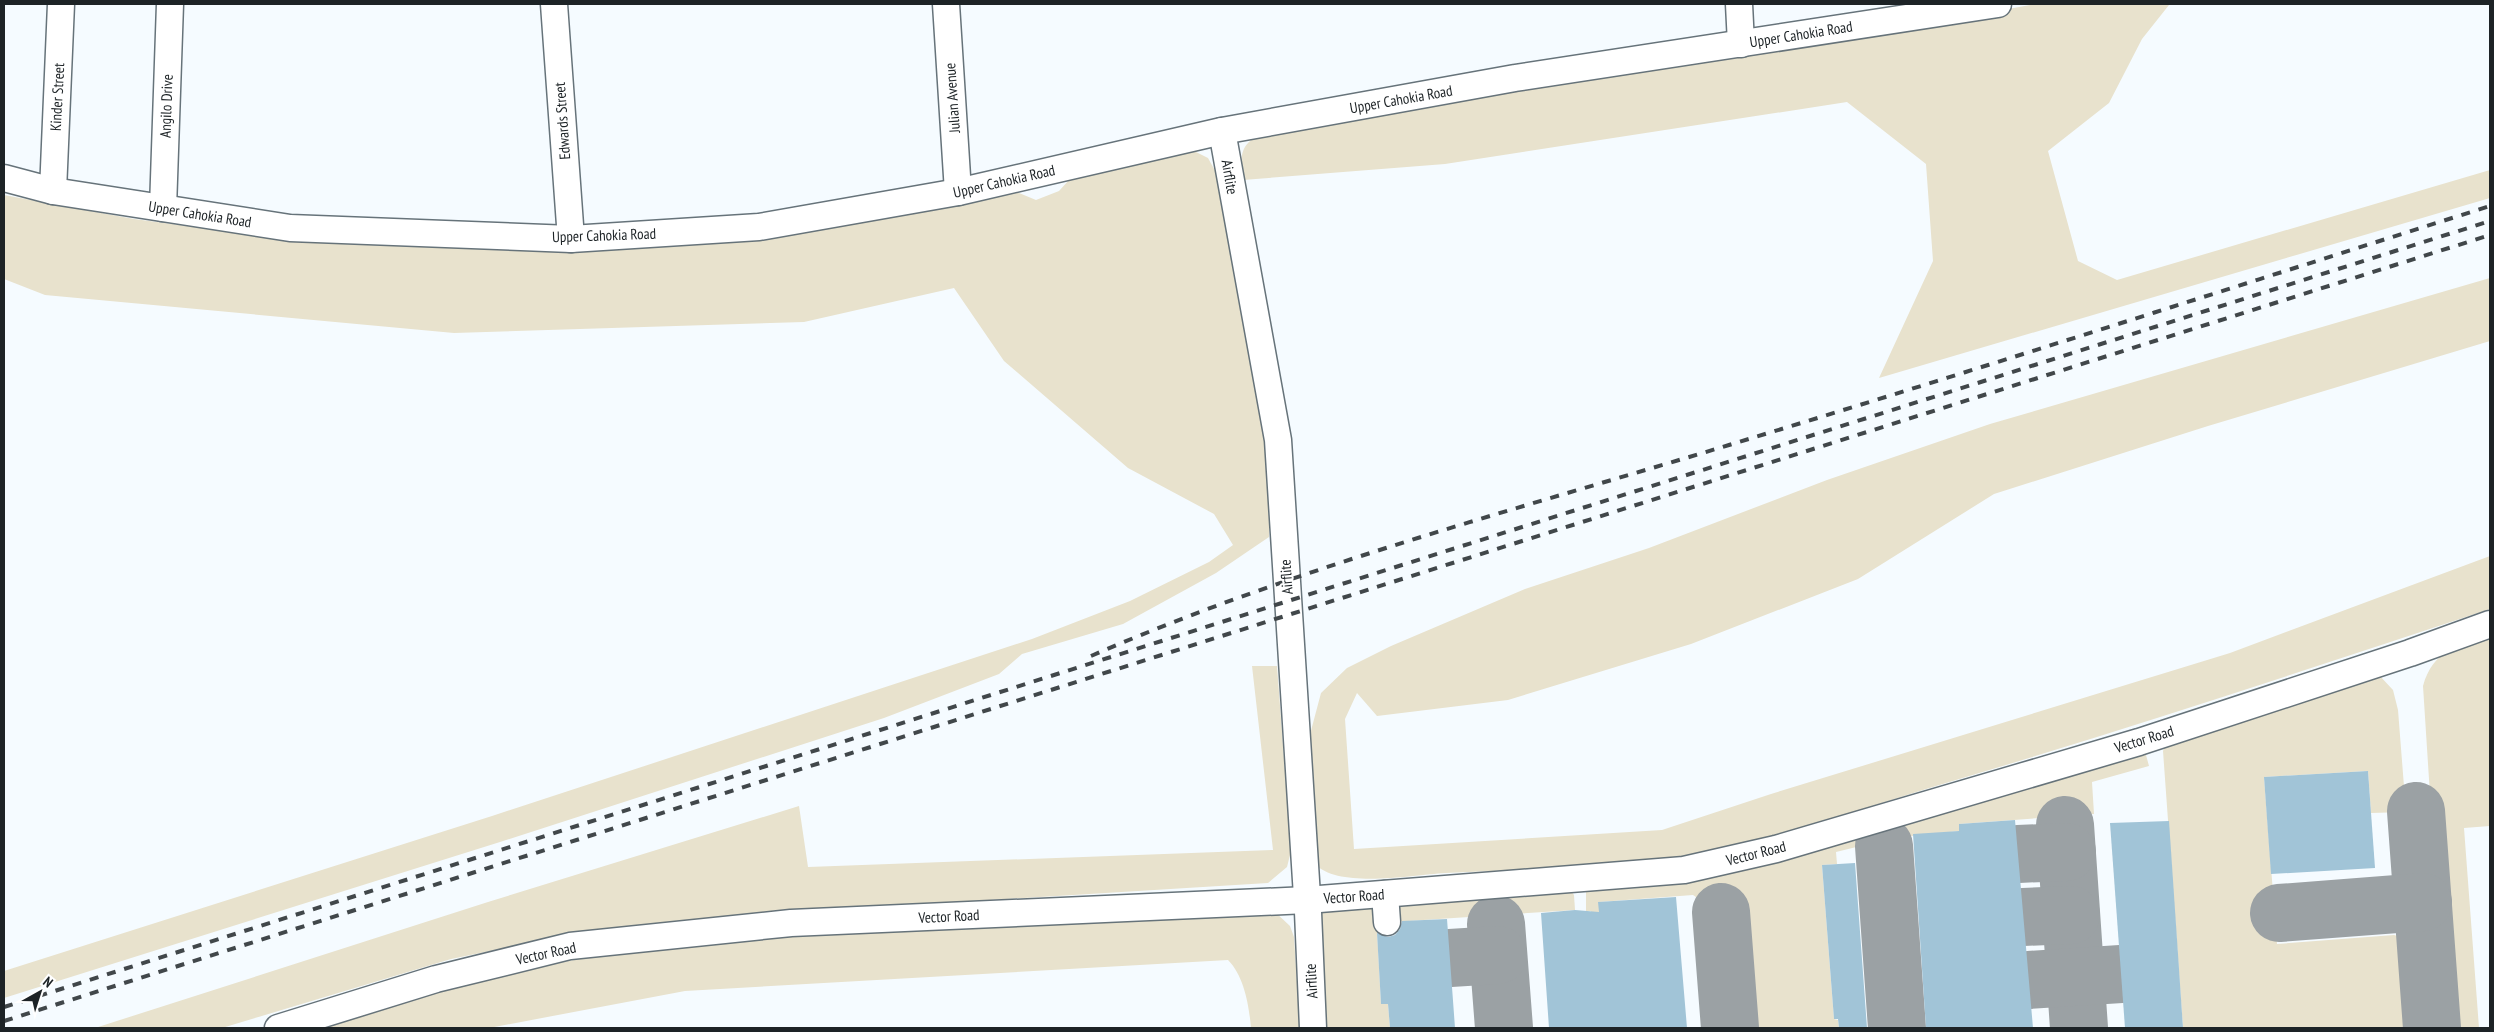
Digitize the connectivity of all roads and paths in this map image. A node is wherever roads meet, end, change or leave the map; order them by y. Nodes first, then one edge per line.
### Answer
1 (61, 4) edge
2 (170, 4) edge
3 (554, 4) edge
4 (946, 4) edge
5 (1739, 4) edge
6 (1998, 4) edge
7 (1741, 44) junction
8 (1222, 131) junction
9 (4, 178) edge
10 (53, 191) junction
11 (958, 192) junction
12 (163, 208) junction
13 (571, 238) junction
14 (2490, 624) edge
15 (1385, 894) junction
16 (1307, 900) junction
17 (1387, 922) dead end
18 (278, 1028) edge
19 (1313, 1028) edge

1 - 10 street, Kinder Street
2 - 12 street, Angilo Drive
3 - 13 street, Edwards Street
4 - 11 street, Julian Avenue
5 - 7 street
6 - 7 street, Upper Cahokia Road
7 - 8 street, Upper Cahokia Road
8 - 11 street, Upper Cahokia Road
8 - 16 street, Airflite
9 - 10 street, Upper Cahokia Road
10 - 12 street, Upper Cahokia Road
11 - 13 street, Upper Cahokia Road
12 - 13 street, Upper Cahokia Road
14 - 15 street, Vector Road
15 - 16 street, Vector Road
15 - 17 street
16 - 18 street, Vector Road
16 - 19 street, Airflite

